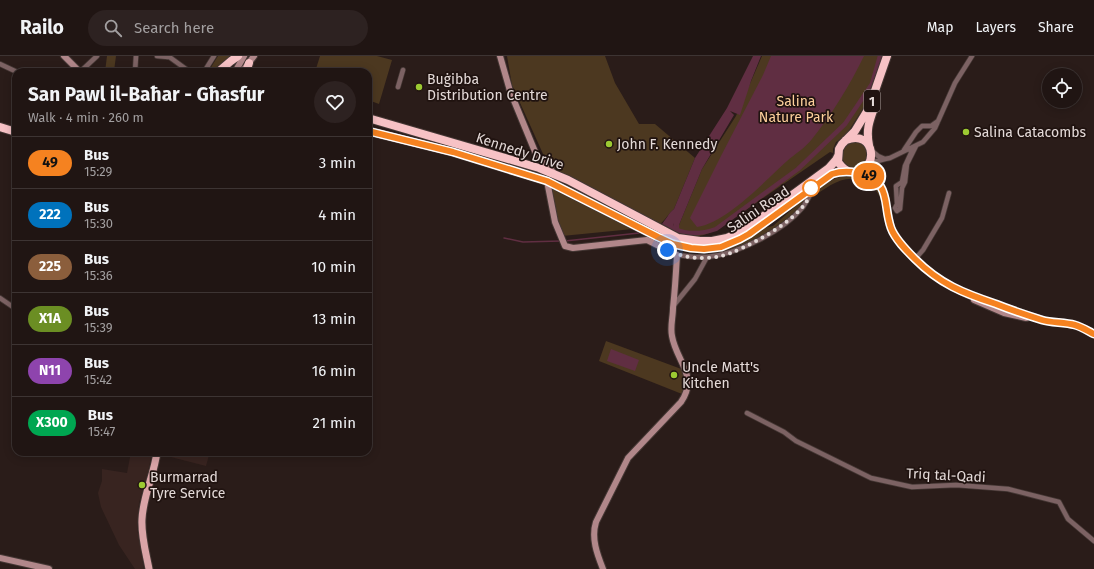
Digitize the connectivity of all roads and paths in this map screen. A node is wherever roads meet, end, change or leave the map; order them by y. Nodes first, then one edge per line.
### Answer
1 (64, 56) edge
2 (97, 56) edge
3 (136, 56) edge
4 (157, 56) edge
5 (214, 56) edge
6 (238, 56) edge
7 (500, 56) edge
8 (504, 56) edge
9 (887, 56) edge
10 (892, 56) edge
11 (972, 56) edge
12 (168, 57) edge
13 (251, 58) edge
14 (0, 64) edge
15 (76, 68) edge
16 (84, 68) edge
17 (135, 68) edge
18 (184, 68) edge
19 (206, 68) edge
20 (223, 68) edge
21 (240, 68) edge
22 (245, 68) edge
23 (247, 68) edge
24 (12, 70) edge
25 (403, 70) dead end
26 (506, 79) junction
27 (398, 87) dead end
28 (372, 119) edge
29 (938, 120) junction
30 (0, 121) edge
31 (12, 126) edge
32 (0, 127) edge
33 (12, 131) edge
34 (372, 132) edge
35 (846, 140) junction
36 (913, 147) junction
37 (870, 148) junction
38 (904, 150) junction
39 (536, 154) junction
40 (838, 156) junction
41 (885, 159) junction
42 (869, 164) junction
43 (530, 165) junction
44 (853, 172) junction
45 (554, 174) junction
46 (876, 180) junction
47 (547, 181) junction
48 (815, 185) junction
49 (949, 193) dead end
50 (676, 241) junction
51 (677, 255) junction
52 (707, 257) junction
53 (915, 259) junction
54 (0, 298) edge
55 (12, 306) edge
56 (674, 306) junction
57 (1094, 334) edge
58 (747, 413) dead end
59 (156, 456) edge
60 (1094, 541) edge
61 (0, 558) edge
62 (49, 569) edge
63 (149, 569) edge
64 (603, 569) edge

1 - 15 street
2 - 16 street
3 - 17 street
4 - 12 street
5 - 19 street
6 - 20 highway
7 - 26 street
8 - 26 street
9 - 35 highway, 1
10 - 37 highway, 1
11 - 29 street
12 - 18 street
13 - 21 street
13 - 22 street
13 - 23 highway
14 - 24 street
25 - 27 street
26 - 39 street
28 - 43 highway, Kennedy Drive / 1
29 - 36 street
29 - 38 street
30 - 31 highway
32 - 33 highway
34 - 47 highway, Kennedy Drive / 1
35 - 37 highway
35 - 40 highway, 1
36 - 36 street
36 - 38 street
37 - 41 street
37 - 42 highway, 1
38 - 41 street
39 - 43 street
39 - 45 street
40 - 44 highway
40 - 50 highway, Salini Road / 1
41 - 42 street
42 - 44 highway, 1
42 - 46 street
43 - 45 highway, Kennedy Drive / 1
44 - 46 street
44 - 48 highway, Salini Road / 1
45 - 50 highway, Kennedy Drive / 1
46 - 53 street
47 - 50 highway, Kennedy Drive / 1
47 - 51 street
48 - 50 highway, Salini Road / 1
48 - 52 street
49 - 53 street
51 - 52 street
51 - 56 street
52 - 56 street
53 - 57 street
54 - 55 street
56 - 64 street
58 - 60 street, Triq tal-Qadi
59 - 63 main road
61 - 62 street

